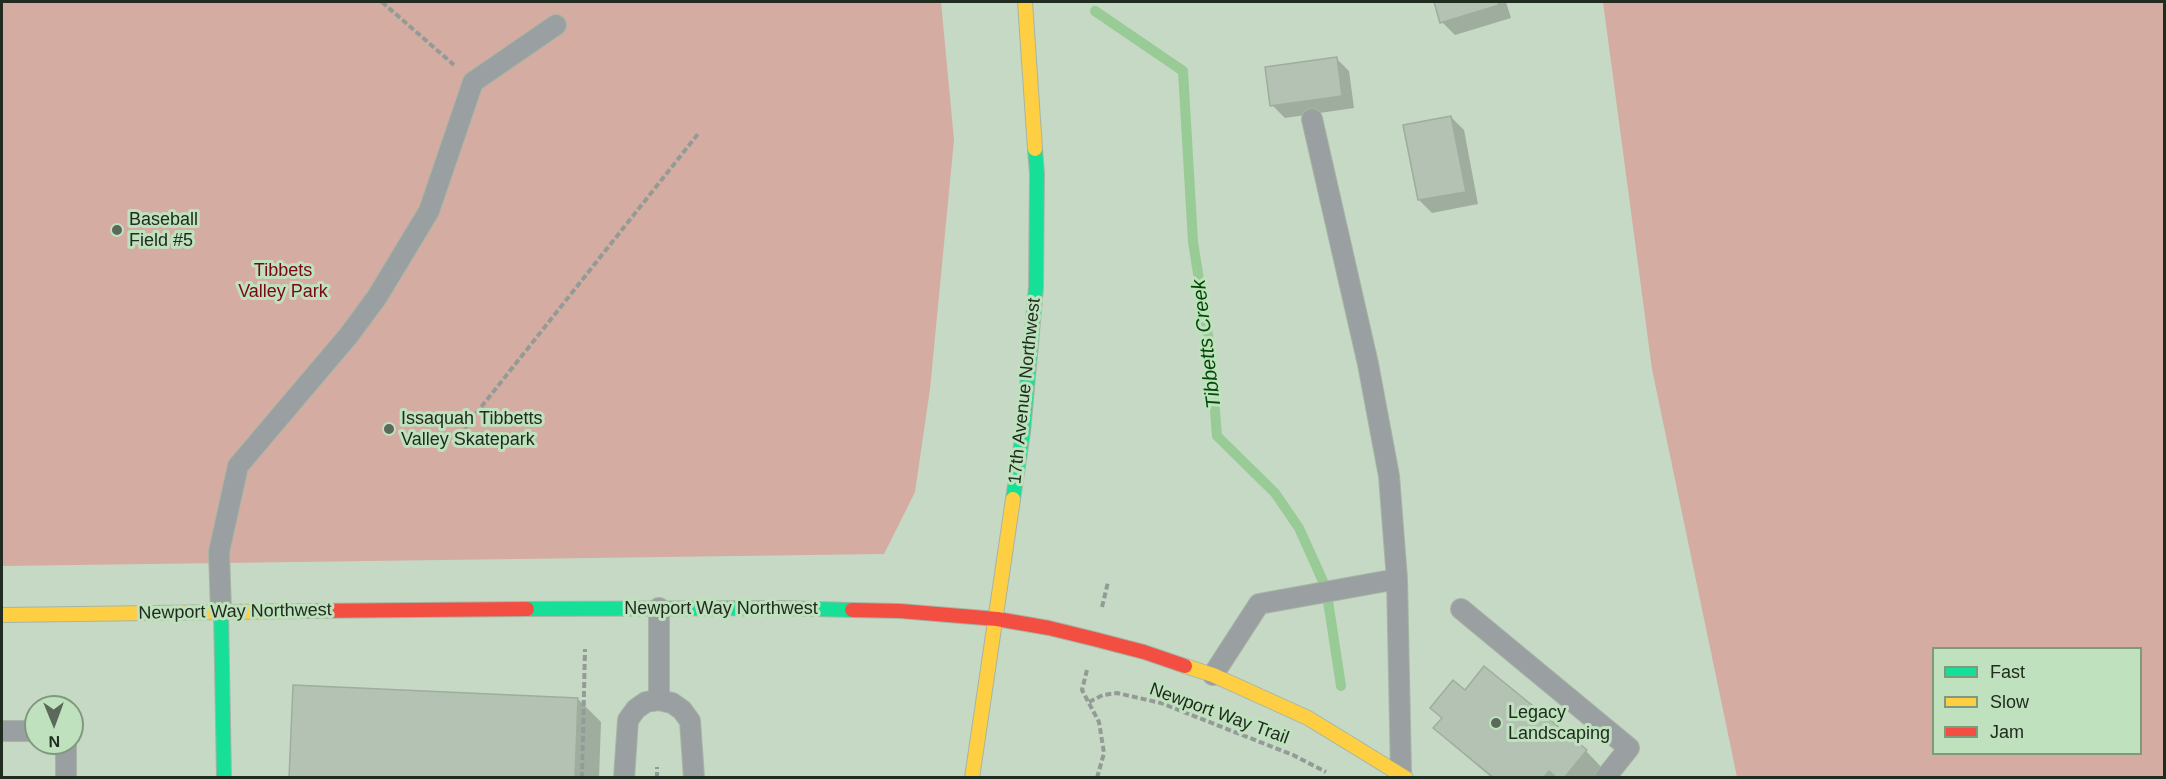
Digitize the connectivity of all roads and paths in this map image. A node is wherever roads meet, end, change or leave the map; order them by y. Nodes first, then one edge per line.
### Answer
1 (382, 2) edge
2 (1025, 2) edge
3 (556, 25) dead end
4 (473, 82) junction
5 (1312, 119) dead end
6 (698, 134) dead end
7 (459, 435) dead end
8 (1397, 579) junction
9 (659, 608) junction
10 (1461, 609) dead end
11 (221, 611) junction
12 (2, 615) edge
13 (997, 619) junction
14 (585, 649) dead end
15 (1213, 675) junction
16 (1082, 690) dead end
17 (659, 700) junction
18 (1089, 702) junction
19 (2, 731) edge
20 (24, 731) edge
21 (66, 755) edge
22 (657, 767) dead end
23 (1328, 773) dead end
24 (1403, 775) edge
25 (66, 777) edge
26 (224, 777) edge
27 (582, 777) edge
28 (624, 777) edge
29 (657, 777) edge
30 (694, 777) edge
31 (972, 777) edge
32 (1097, 777) edge
33 (1605, 777) edge

1 - 4 path
2 - 13 street, 17th Avenue Northwest
3 - 4 lane
4 - 11 lane
5 - 8 lane
6 - 7 path
8 - 15 lane
8 - 24 lane
9 - 11 street, Newport Way Northwest
9 - 13 street, Newport Way Northwest
9 - 17 lane
10 - 33 lane
11 - 12 street, Newport Way Northwest
11 - 26 street
13 - 15 street, Newport Way Northwest
13 - 31 street, 17th Avenue Northwest
14 - 27 path
15 - 24 street, Newport Way Northwest
16 - 18 path
17 - 28 lane
17 - 30 lane
18 - 23 path, Newport Way Trail
18 - 32 path
19 - 20 lane
21 - 25 lane
22 - 29 path

